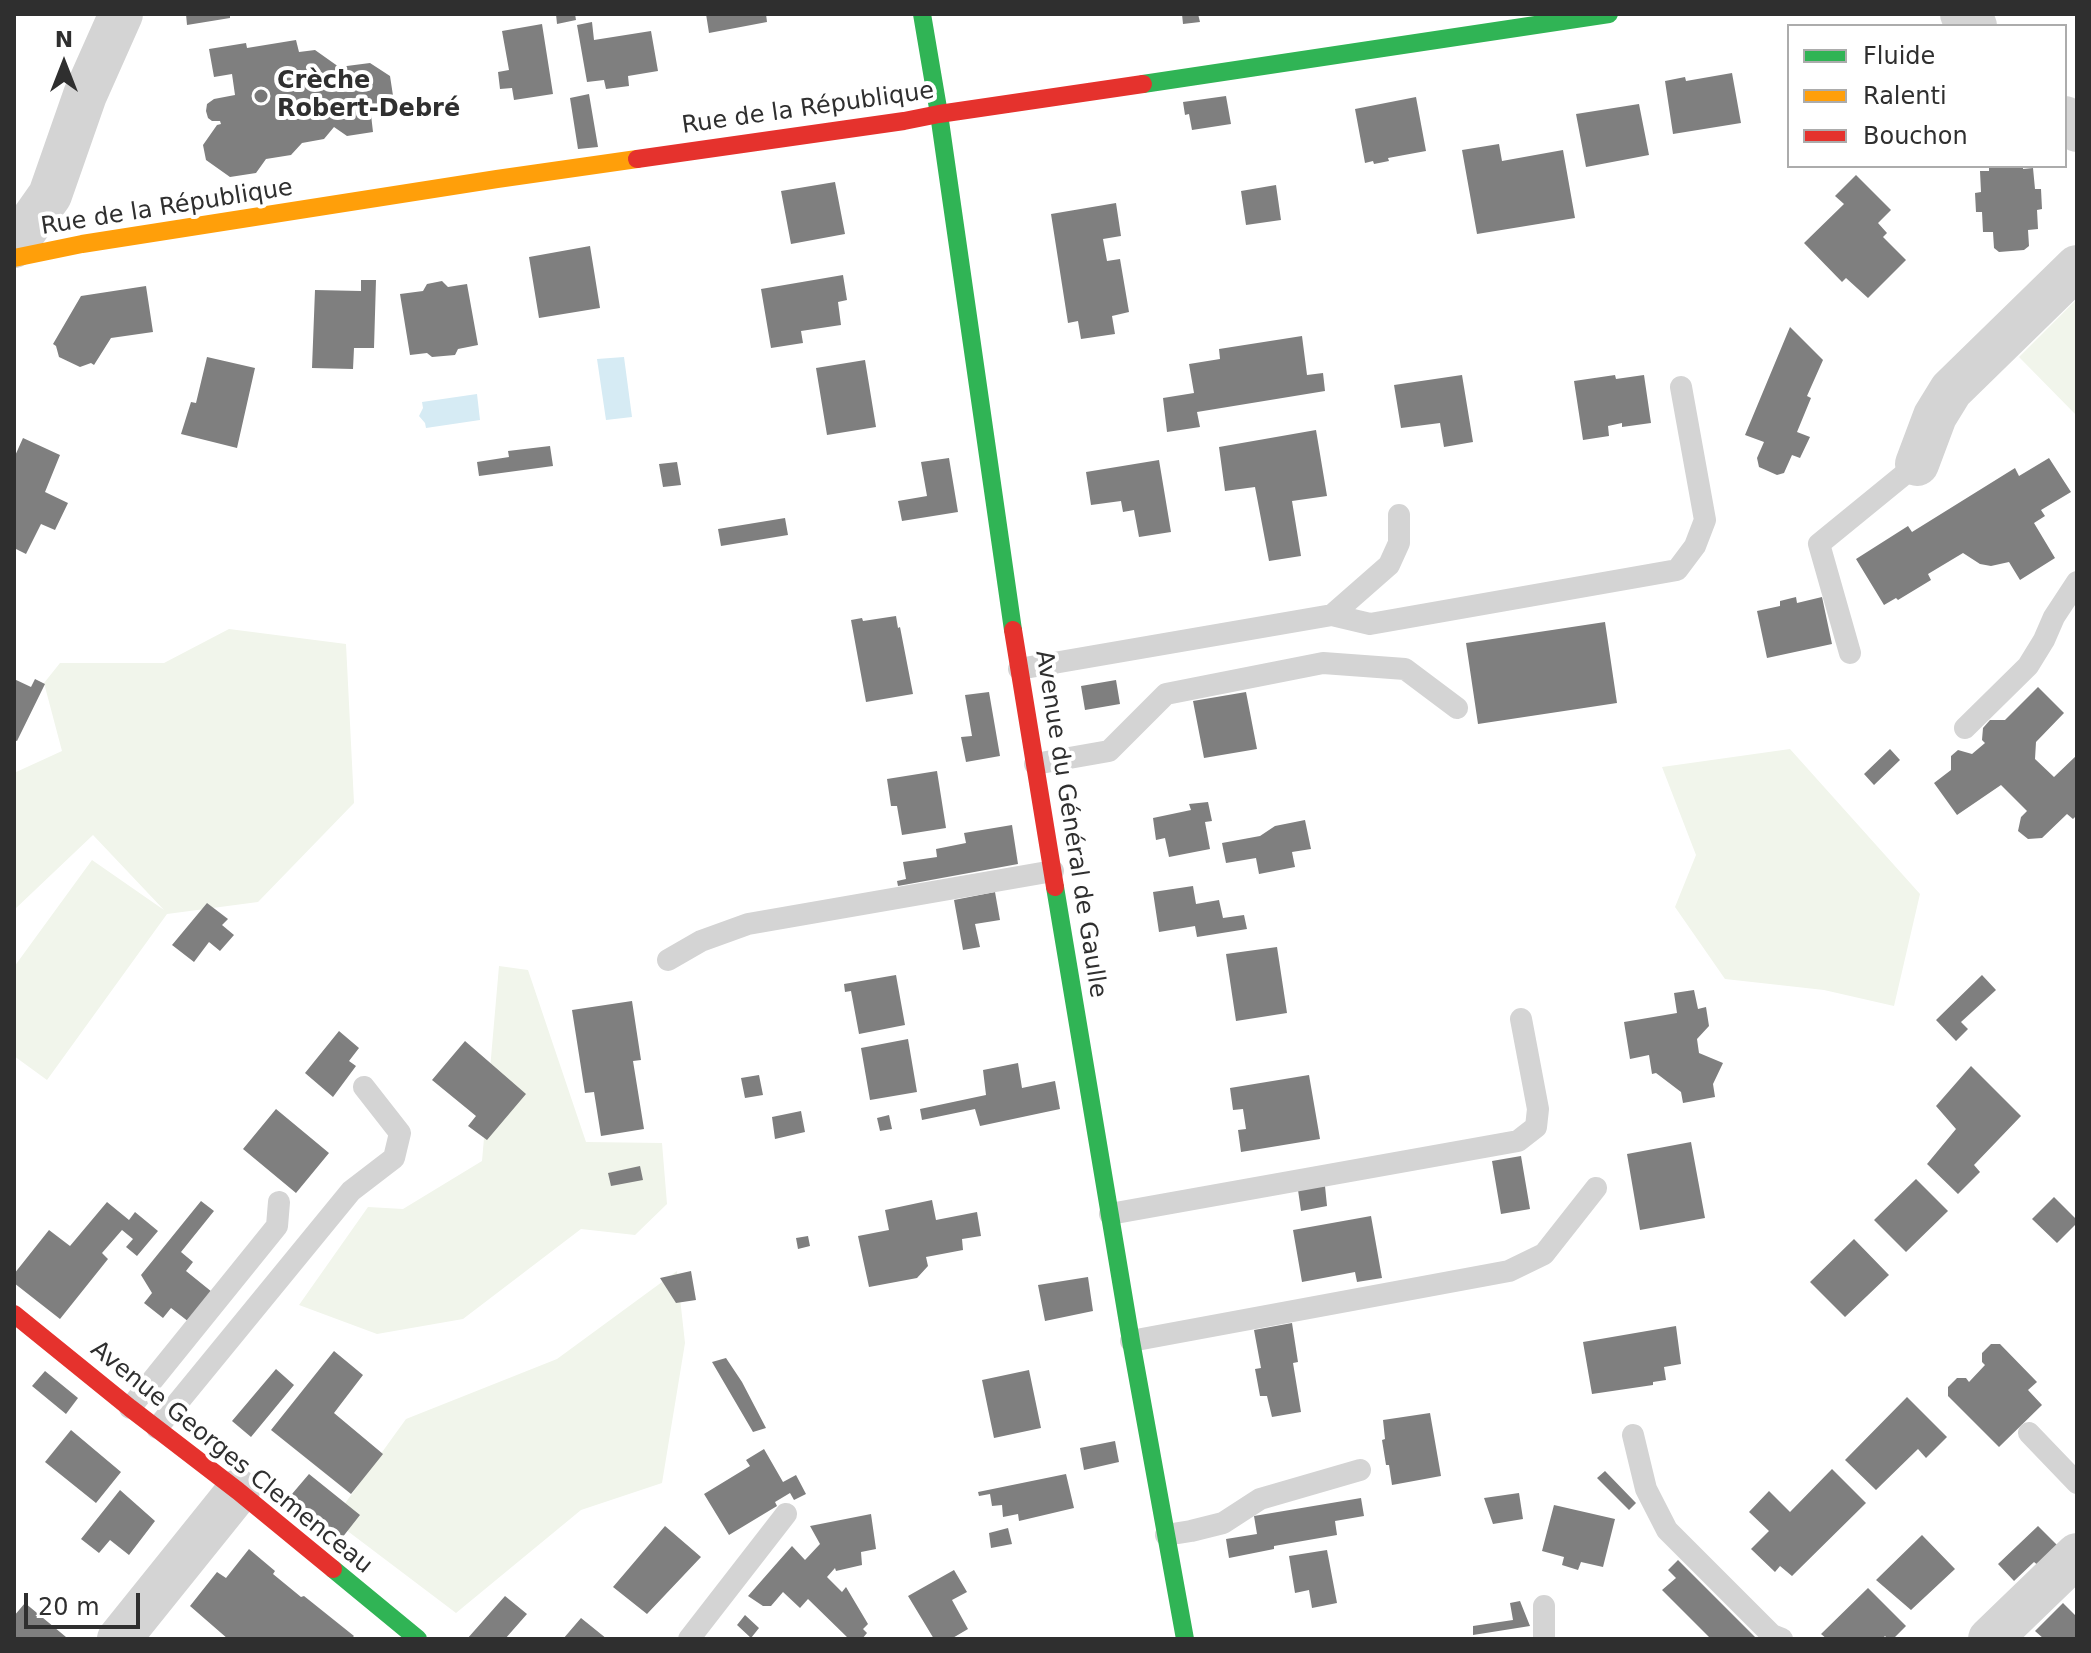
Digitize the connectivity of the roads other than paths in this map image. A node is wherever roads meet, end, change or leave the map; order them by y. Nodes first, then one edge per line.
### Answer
1 (121, 14) edge
2 (922, 14) edge
3 (1609, 14) edge
4 (939, 114) junction
5 (50, 195) junction
6 (99, 241) junction
7 (14, 246) edge
8 (14, 258) edge
9 (2077, 267) edge
10 (1681, 387) dead end
11 (1917, 464) joint
12 (1399, 515) dead end
13 (2077, 582) edge
14 (1332, 615) junction
15 (1850, 653) dead end
16 (1019, 669) junction
17 (1457, 708) dead end
18 (1965, 728) dead end
19 (1035, 764) junction
20 (1053, 871) junction
21 (668, 960) dead end
22 (1521, 1019) dead end
23 (364, 1087) dead end
24 (1596, 1188) dead end
25 (279, 1202) dead end
26 (1110, 1214) junction
27 (14, 1314) edge
28 (1131, 1341) junction
29 (130, 1408) junction
30 (157, 1428) junction
31 (2029, 1433) dead end
32 (1633, 1435) dead end
33 (1360, 1470) dead end
34 (2077, 1483) edge
35 (238, 1491) junction
36 (786, 1514) dead end
37 (1166, 1535) junction
38 (2077, 1555) edge
39 (1544, 1606) dead end
40 (119, 1639) edge
41 (418, 1639) edge
42 (689, 1639) edge
43 (1185, 1639) edge
44 (1544, 1639) edge
45 (1782, 1639) edge
46 (1990, 1639) edge

1 - 5 street
2 - 4 street, Avenue du Général de Gaulle
3 - 4 street, Rue de la République
4 - 6 street, Rue de la République
4 - 16 street, Avenue du Général de Gaulle
5 - 6 street
5 - 7 street
6 - 8 street, Rue de la République
9 - 11 street
10 - 14 lane
11 - 15 lane
12 - 14 lane
13 - 18 lane
14 - 16 lane
16 - 19 street, Avenue du Général de Gaulle
17 - 19 lane
19 - 20 street, Avenue du Général de Gaulle
20 - 21 lane
20 - 26 street, Avenue du Général de Gaulle
22 - 26 lane
23 - 30 lane
24 - 28 lane
25 - 29 lane
26 - 28 street, Avenue du Général de Gaulle
27 - 29 street, Avenue Georges Clemenceau
28 - 37 street, Avenue du Général de Gaulle
29 - 30 street, Avenue Georges Clemenceau
30 - 35 street, Avenue Georges Clemenceau
31 - 34 lane
32 - 45 lane
33 - 37 lane
35 - 40 street
35 - 41 street, Avenue Georges Clemenceau
36 - 42 lane
37 - 43 street, Avenue du Général de Gaulle
38 - 46 street
39 - 44 lane

